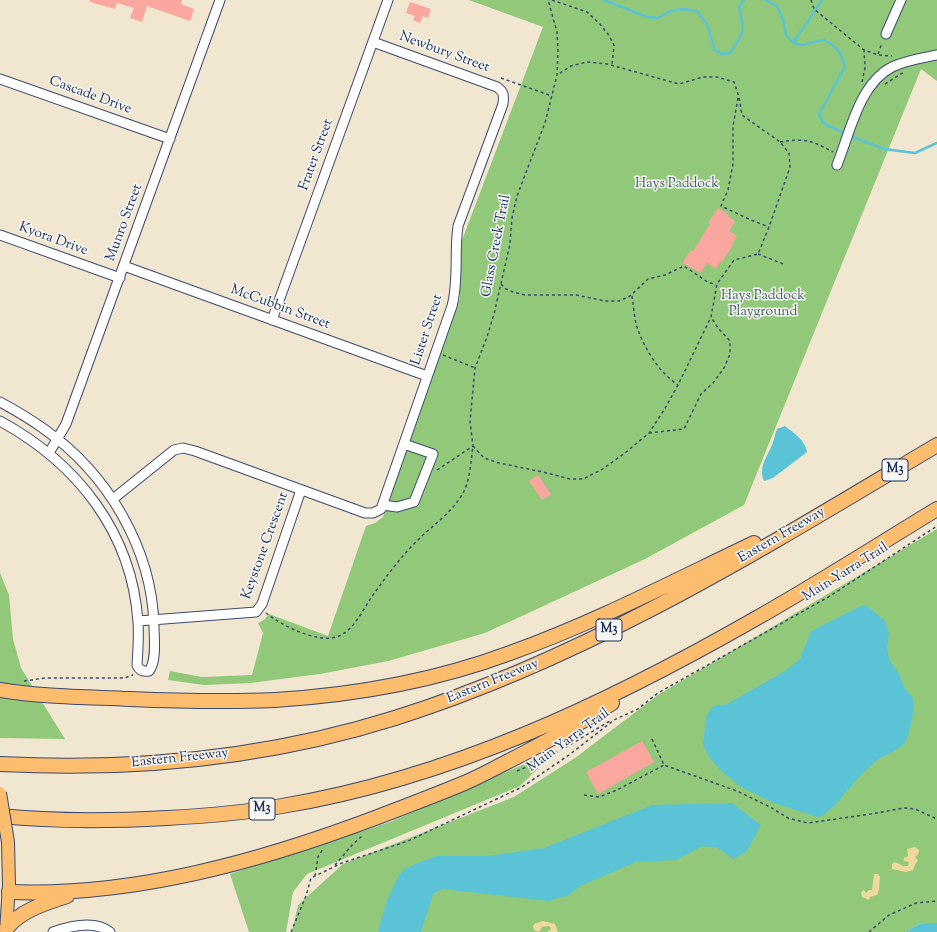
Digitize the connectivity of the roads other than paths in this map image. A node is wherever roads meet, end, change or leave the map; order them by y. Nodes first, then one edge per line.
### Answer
1 (220, 0) edge
2 (388, 0) edge
3 (901, 0) edge
4 (886, 34) road end
5 (373, 42) junction
6 (937, 55) edge
7 (0, 79) edge
8 (504, 94) joint
9 (170, 140) junction
10 (837, 165) dead end
11 (0, 235) edge
12 (124, 266) junction
13 (120, 278) junction
14 (272, 320) junction
15 (427, 376) junction
16 (0, 402) edge
17 (0, 421) edge
18 (58, 440) junction
19 (404, 444) junction
20 (937, 445) edge
21 (49, 453) junction
22 (301, 490) junction
23 (853, 495) junction
24 (113, 499) junction
25 (383, 505) junction
26 (937, 509) edge
27 (154, 620) junction
28 (138, 622) junction
29 (673, 664) junction
30 (21, 687) junction
31 (0, 690) edge
32 (0, 696) edge
33 (0, 764) edge
34 (0, 793) edge
35 (0, 816) edge
36 (6, 890) edge
37 (83, 891) junction
38 (6, 930) edge
39 (53, 932) edge
40 (110, 932) edge

1 - 9 street, Munro Street
2 - 5 street, Frater Street
3 - 4 street
5 - 8 street, Newbury Street
5 - 14 street, Frater Street
6 - 10 street
7 - 9 street, Cascade Drive
8 - 15 street, Lister Street
9 - 12 street, Munro Street
11 - 13 street, Kyora Drive
12 - 13 street, Munro Street
12 - 14 street, McCubbin Street
13 - 18 street, Munro Street
14 - 15 street, McCubbin Street
15 - 19 street, Lister Street
16 - 18 street
17 - 21 street
18 - 21 street, Munro Street
18 - 24 street
19 - 25 street, Lister Street
19 - 25 street
20 - 23 highway, Eastern Freeway / M3
21 - 28 street
22 - 24 street, Keystone Crescent
22 - 25 street, Keystone Crescent
22 - 27 street, Keystone Crescent
23 - 30 highway
23 - 33 highway, Eastern Freeway / M3
24 - 27 street
26 - 29 highway, M3
27 - 28 street, Keystone Crescent
27 - 28 street
29 - 35 highway, M3
29 - 37 highway
30 - 31 highway
30 - 32 highway
34 - 36 main road, bridge
36 - 37 highway
36 - 38 main road
37 - 38 highway
39 - 40 street

